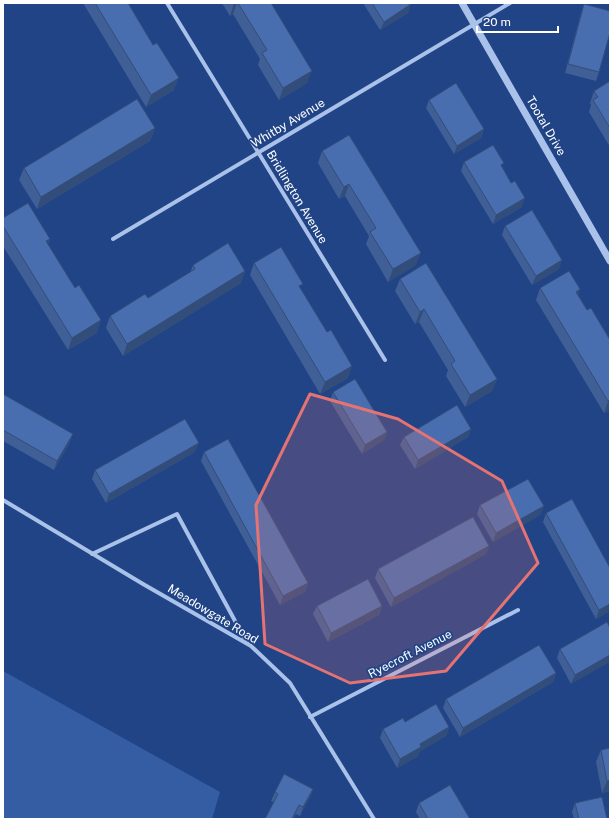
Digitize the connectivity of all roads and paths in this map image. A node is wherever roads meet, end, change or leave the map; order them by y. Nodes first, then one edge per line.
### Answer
1 (167, 3) edge
2 (462, 3) edge
3 (510, 3) edge
4 (475, 24) junction
5 (258, 152) junction
6 (113, 239) dead end
7 (610, 261) edge
8 (385, 360) dead end
9 (3, 500) edge
10 (92, 554) junction
11 (518, 610) dead end
12 (248, 644) junction
13 (310, 717) junction
14 (374, 819) edge

1 - 5 street, Bridlington Avenue
2 - 4 street, Tootal Drive
3 - 4 street, Whitby Avenue
4 - 5 street, Whitby Avenue
4 - 7 street, Tootal Drive
5 - 6 street, Whitby Avenue
5 - 8 street, Bridlington Avenue
9 - 10 street, Meadowgate Road
10 - 12 street, Meadowgate Road
10 - 12 street
11 - 13 street, Ryecroft Avenue
12 - 13 street, Meadowgate Road
13 - 14 street, Meadowgate Road

